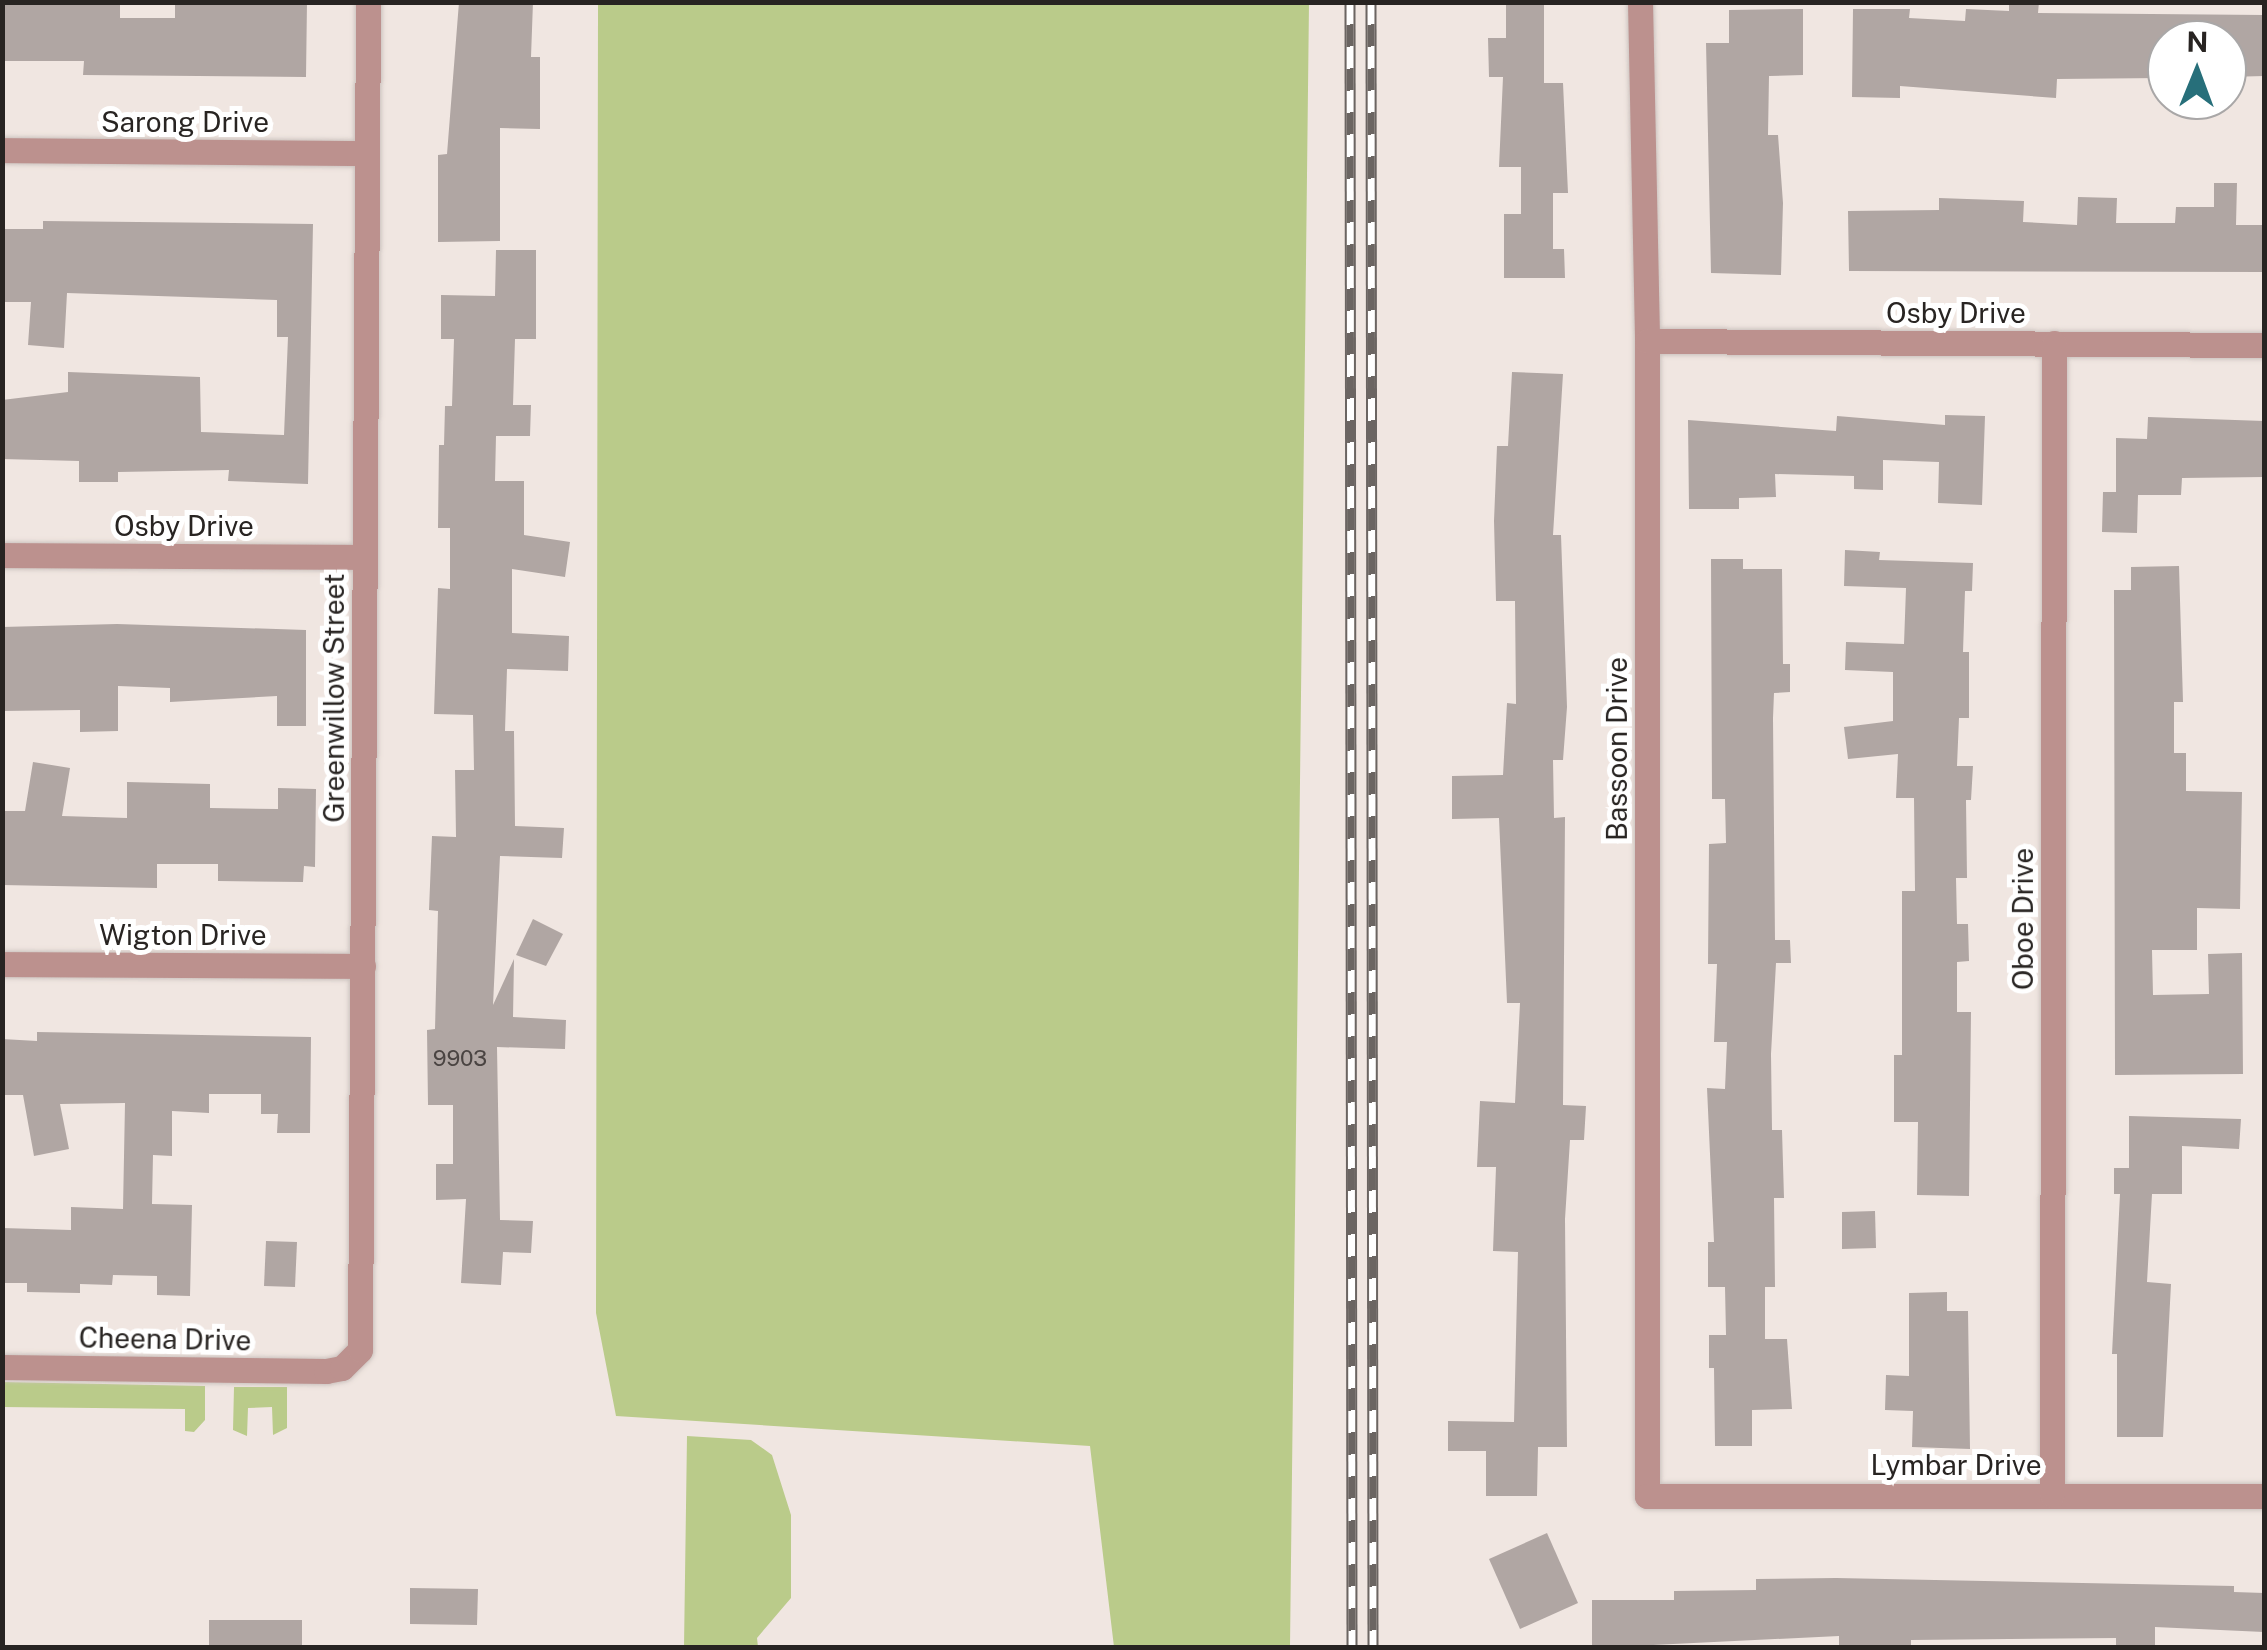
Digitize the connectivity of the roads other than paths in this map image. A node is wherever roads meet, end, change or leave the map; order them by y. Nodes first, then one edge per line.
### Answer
1 (368, 2) edge
2 (1640, 2) edge
3 (2, 150) edge
4 (367, 153) junction
5 (1647, 341) junction
6 (2054, 343) junction
7 (2264, 345) edge
8 (2, 555) edge
9 (364, 557) junction
10 (2, 964) edge
11 (363, 966) junction
12 (2, 1367) edge
13 (326, 1371) joint
14 (2052, 1495) junction
15 (1648, 1496) joint
16 (2264, 1496) edge

1 - 4 street, Greenwillow Street
2 - 5 street, Bassoon Drive
3 - 4 street, Sarong Drive
4 - 9 street, Greenwillow Street
5 - 6 street, Osby Drive
5 - 15 street, Bassoon Drive
6 - 7 street, Osby Drive
6 - 14 street, Oboe Drive
8 - 9 street, Osby Drive
9 - 11 street, Greenwillow Street
10 - 11 street, Wigton Drive
11 - 13 street, Greenwillow Street
12 - 13 street, Cheena Drive
14 - 15 street, Lymbar Drive
14 - 16 street, Lymbar Drive

